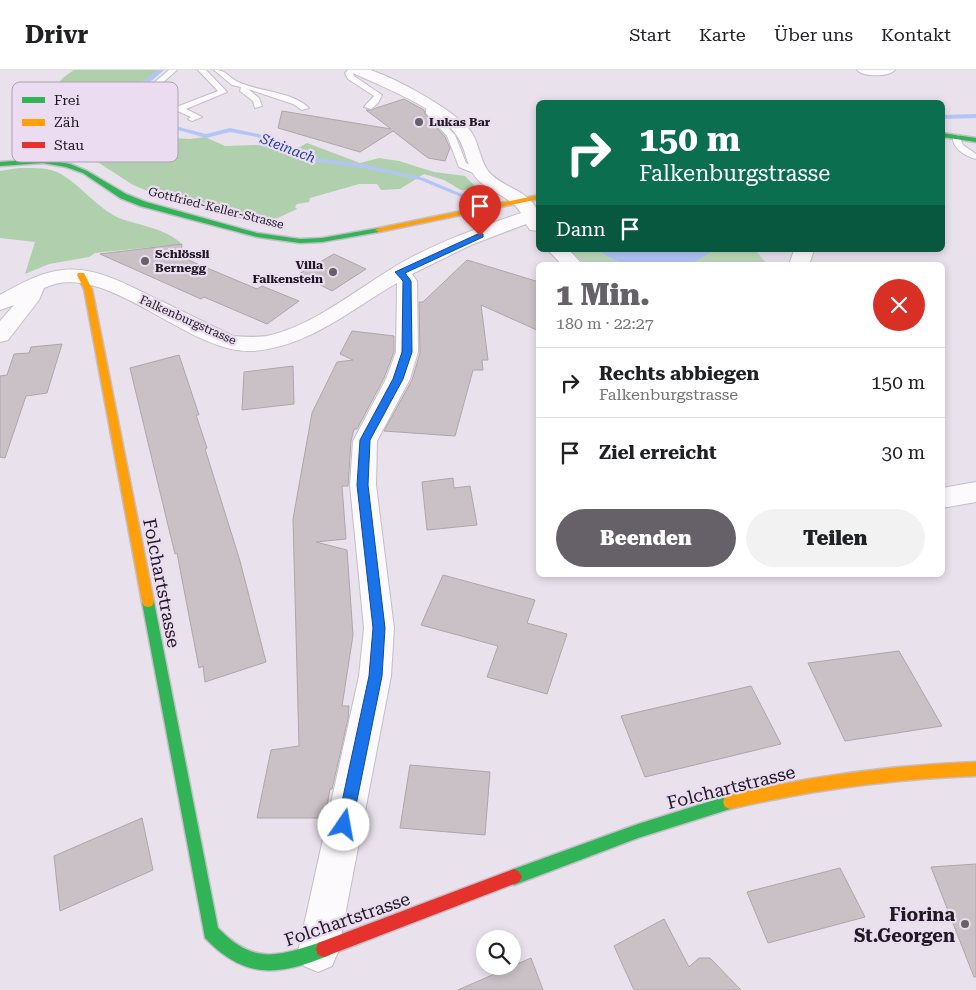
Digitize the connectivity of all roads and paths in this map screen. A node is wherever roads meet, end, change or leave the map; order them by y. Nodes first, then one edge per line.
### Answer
1 (173, 70) edge
2 (202, 70) edge
3 (218, 70) edge
4 (352, 70) edge
5 (358, 70) edge
6 (387, 70) edge
7 (864, 70) edge
8 (888, 70) edge
9 (158, 82) edge
10 (240, 85) junction
11 (412, 95) junction
12 (258, 106) dead end
13 (368, 107) dead end
14 (305, 108) dead end
15 (179, 109) joint
16 (192, 119) dead end
17 (945, 135) edge
18 (956, 137) junction
19 (976, 140) edge
20 (976, 157) edge
21 (29, 162) edge
22 (49, 162) edge
23 (0, 164) edge
24 (536, 203) edge
25 (530, 215) edge
26 (560, 252) edge
27 (570, 262) edge
28 (399, 272) junction
29 (81, 275) junction
30 (34, 285) junction
31 (0, 304) edge
32 (0, 335) edge
33 (976, 492) edge
34 (945, 497) edge
35 (976, 769) edge
36 (318, 952) junction

1 - 9 lane
2 - 15 lane
3 - 10 lane
4 - 13 lane
5 - 11 street
6 - 11 street
7 - 8 street
10 - 12 lane
10 - 14 lane
11 - 25 street
15 - 16 lane
17 - 18 street
18 - 19 street
18 - 20 lane
21 - 23 street, Gottfried-Keller-Strasse
22 - 25 street, Gottfried-Keller-Strasse
24 - 25 street, Gottfried-Keller-Strasse
25 - 28 street, Falkenburgstrasse
26 - 27 street
28 - 29 street, Falkenburgstrasse
28 - 36 street
29 - 30 street, Falkenburgstrasse
29 - 36 street, Folchartstrasse
30 - 31 street, Falkenburgstrasse
30 - 32 street
33 - 34 street
35 - 36 street, Folchartstrasse

